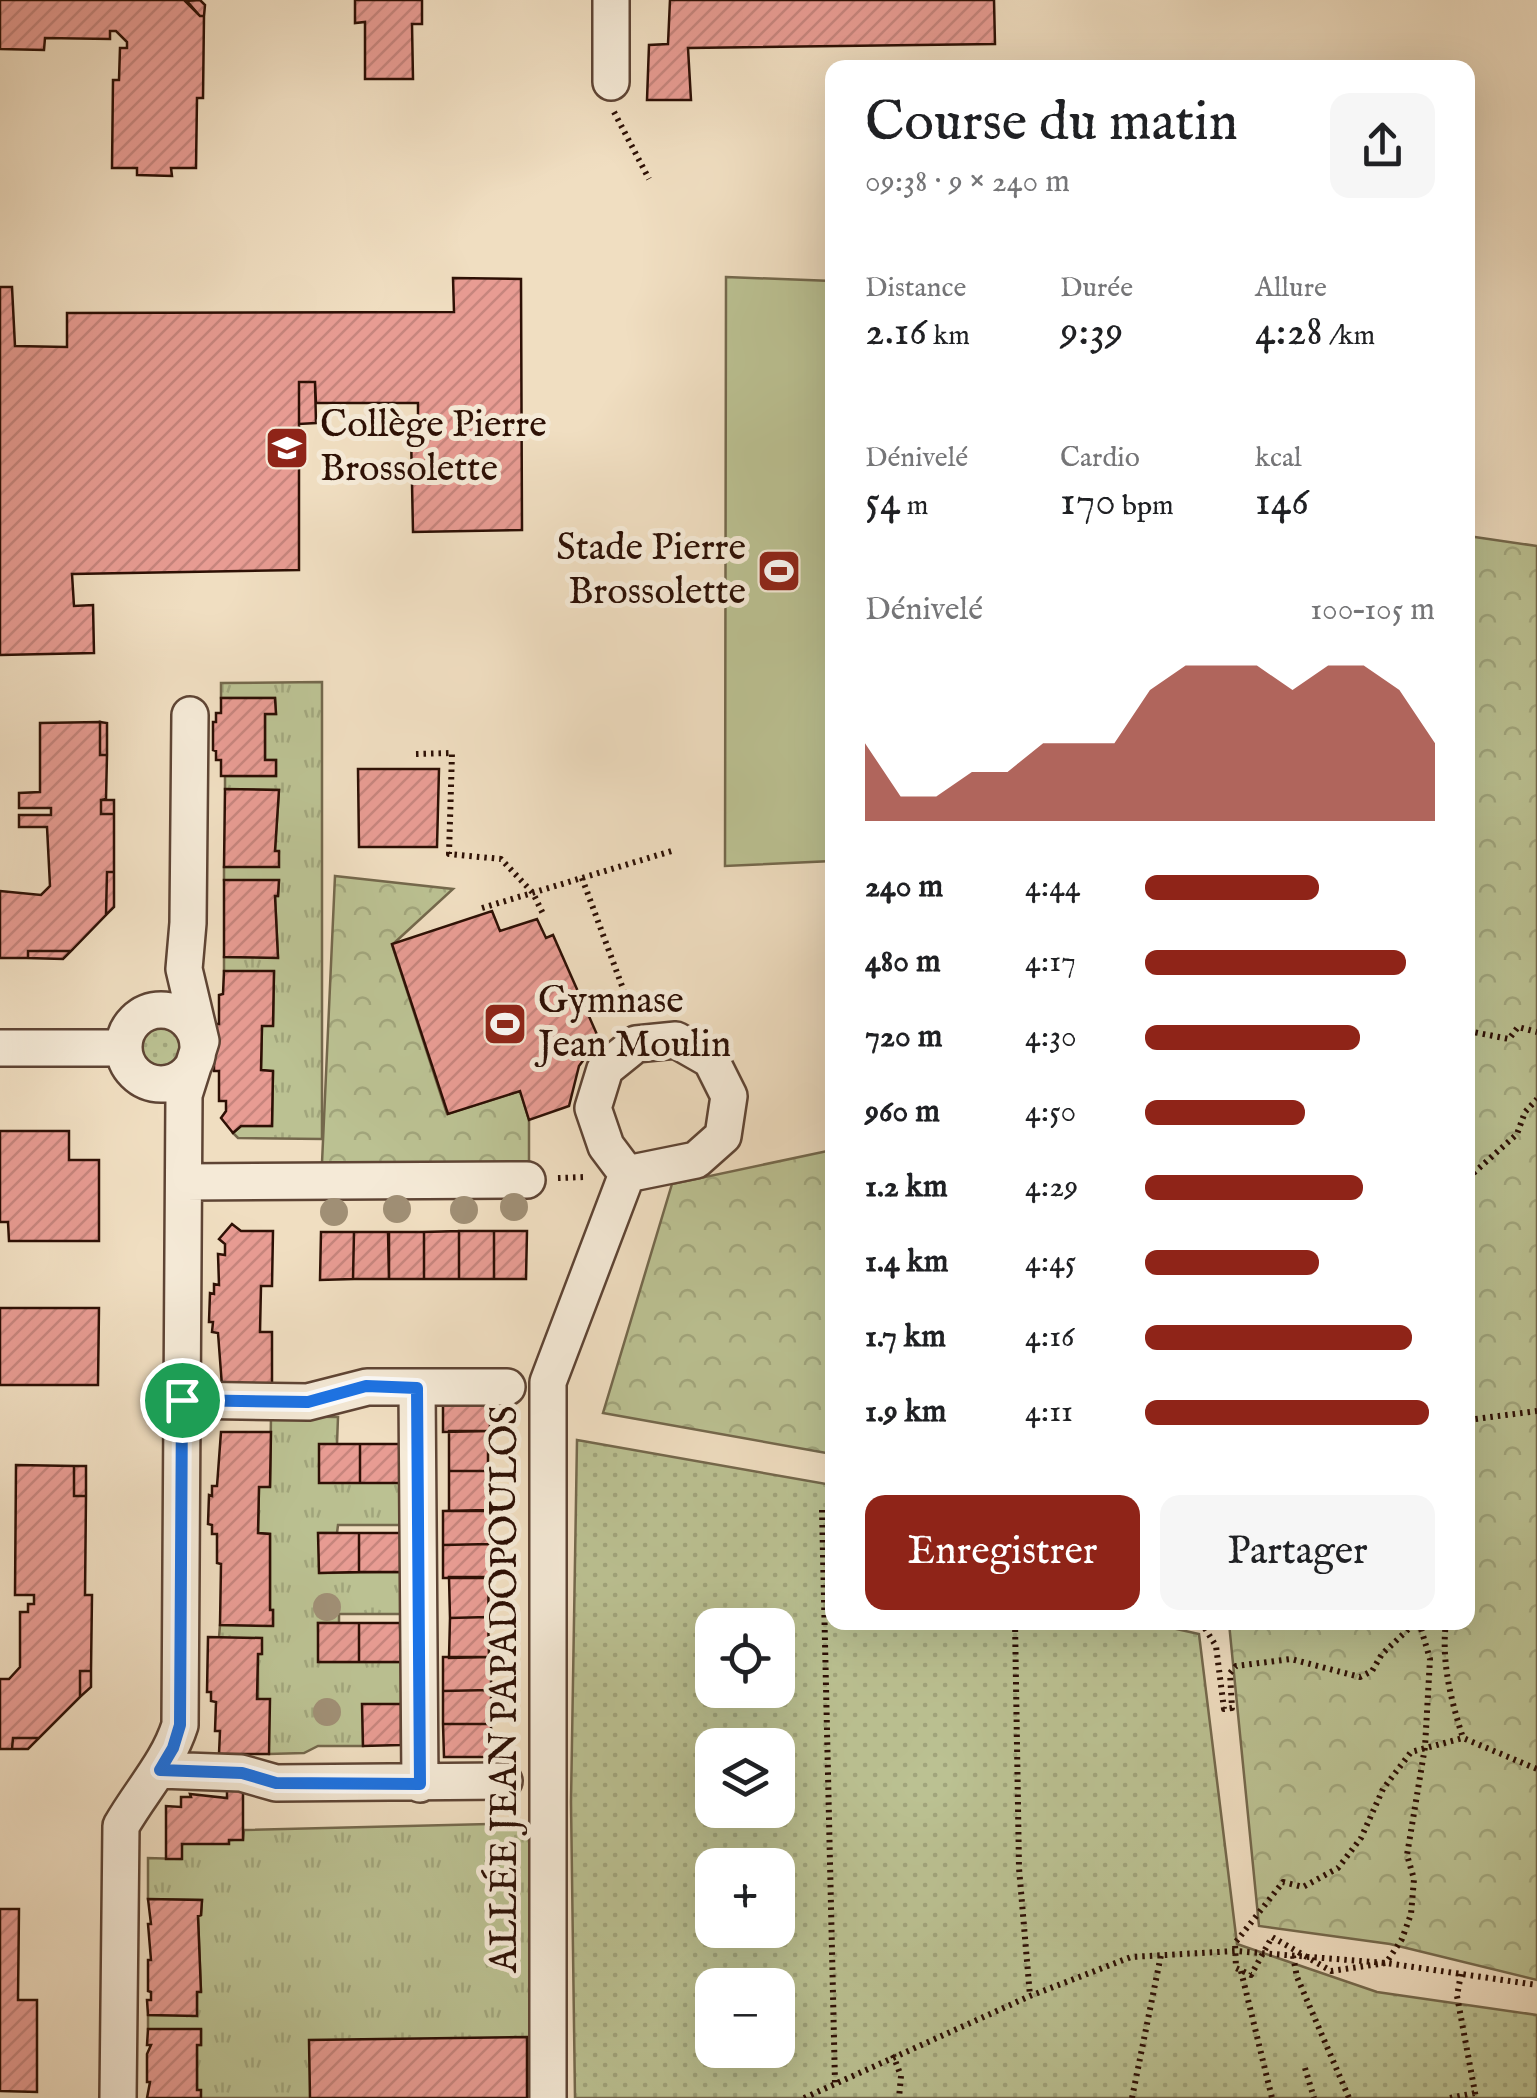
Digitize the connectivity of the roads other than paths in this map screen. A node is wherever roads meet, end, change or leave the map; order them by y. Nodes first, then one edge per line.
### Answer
1 (612, 0) edge
2 (611, 82) road end
3 (190, 715) dead end
4 (184, 969) junction
5 (156, 1010) junction
6 (0, 1048) edge
7 (124, 1048) junction
8 (198, 1057) junction
9 (627, 1174) road end
10 (526, 1180) road end
11 (185, 1182) junction
12 (417, 1388) junction
13 (507, 1388) dead end
14 (182, 1400) junction
15 (160, 1770) junction
16 (504, 1781) dead end
17 (420, 1784) junction
18 (118, 2098) edge
19 (548, 2098) edge

1 - 2 street
3 - 4 street
4 - 5 street
4 - 8 street
5 - 7 street
5 - 8 street
6 - 7 street
7 - 8 street
8 - 11 street
9 - 19 street, ALLÉE JEAN PAPADOPOULOS
10 - 11 street
11 - 14 street
12 - 13 street
12 - 14 street
12 - 17 street
14 - 15 street
15 - 17 street
15 - 18 street
16 - 17 street

